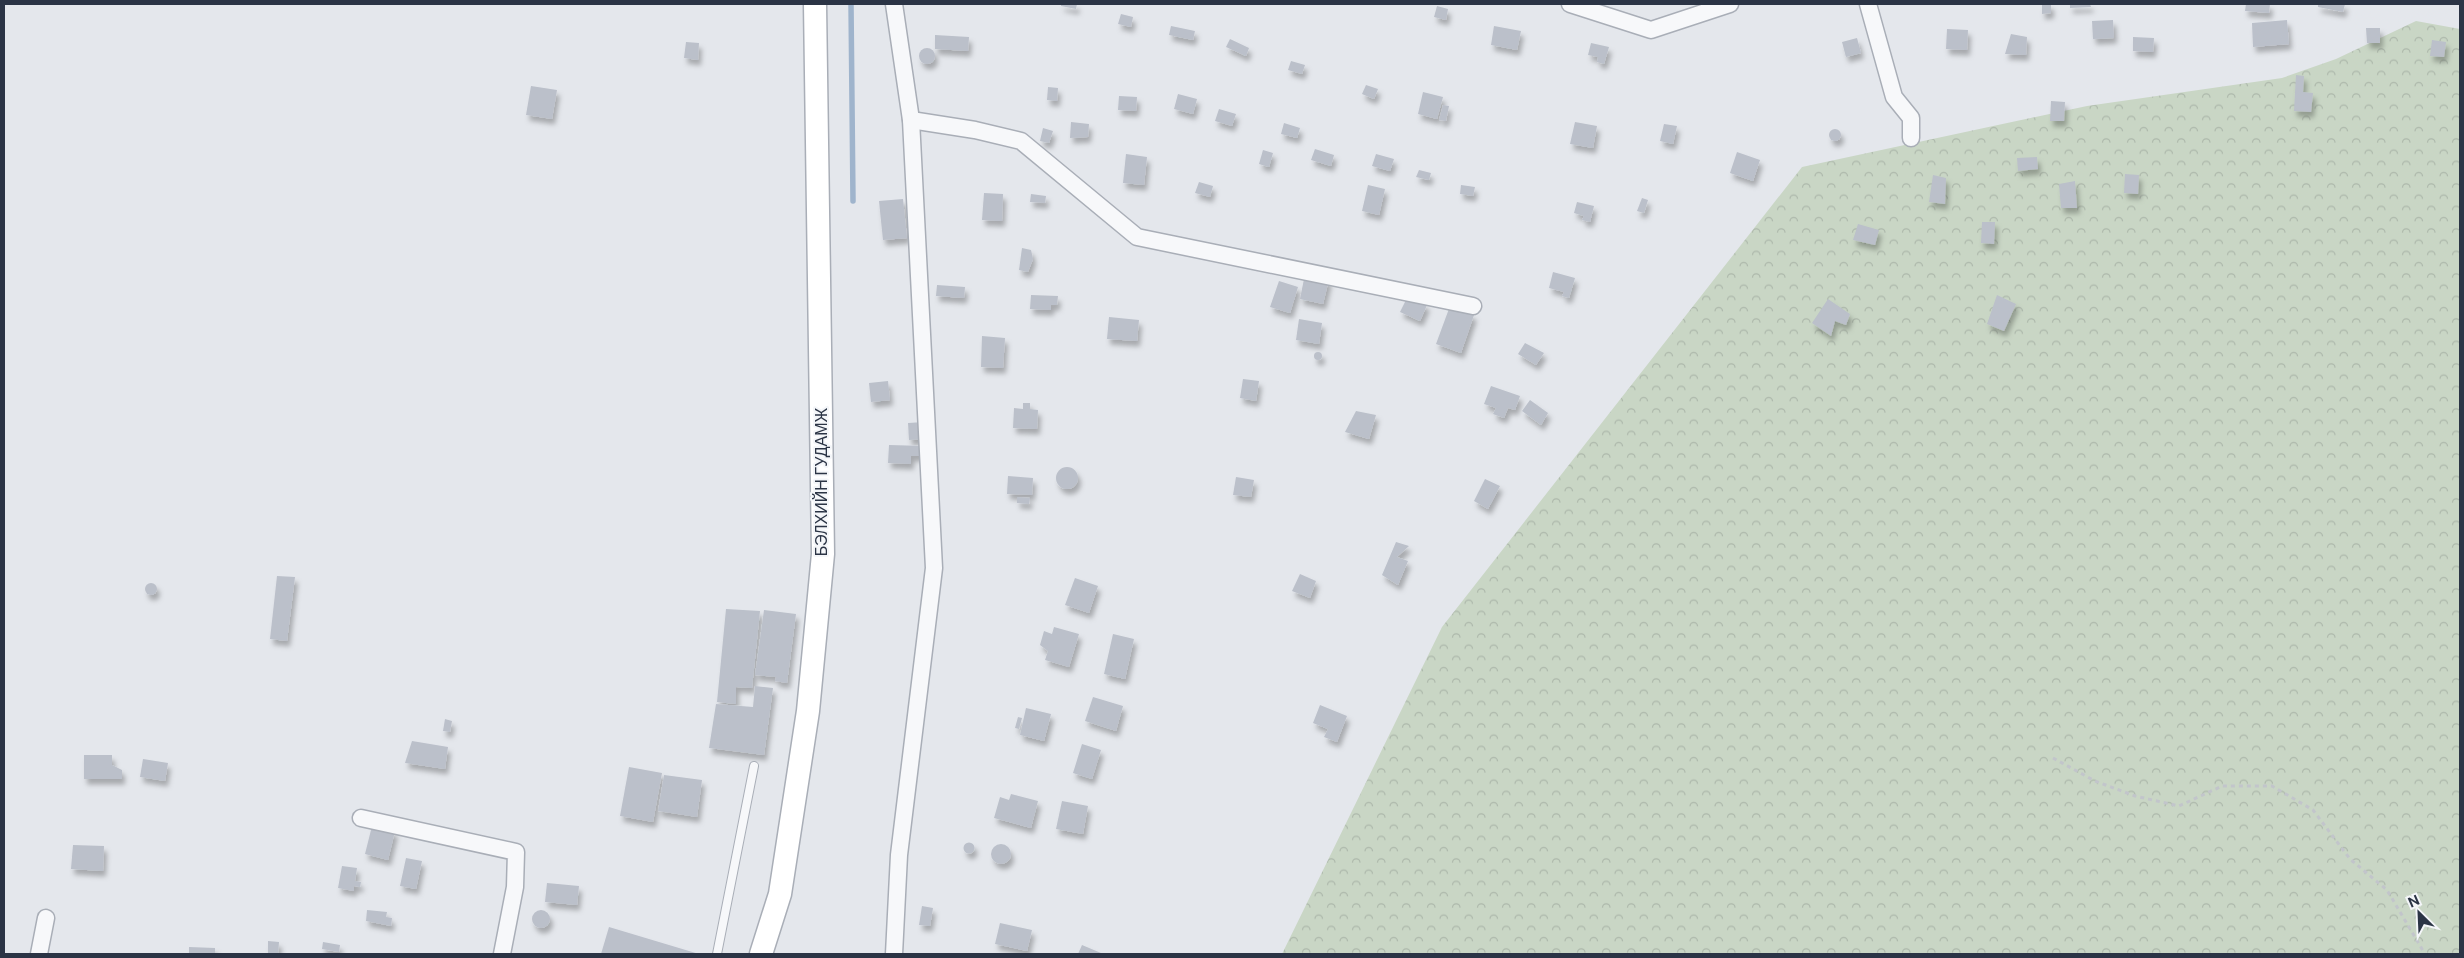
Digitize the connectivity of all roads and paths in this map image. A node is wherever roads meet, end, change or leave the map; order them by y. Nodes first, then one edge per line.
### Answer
1 (815, 4) edge
2 (894, 4) edge
3 (1570, 4) edge
4 (1730, 4) edge
5 (1868, 4) edge
6 (911, 120) junction
7 (1911, 138) dead end
8 (1473, 306) dead end
9 (2053, 758) dead end
10 (754, 766) dead end
11 (361, 818) dead end
12 (46, 918) dead end
13 (39, 954) edge
14 (502, 954) edge
15 (717, 954) edge
16 (761, 954) edge
17 (894, 954) edge
18 (2425, 954) edge

1 - 16 main road, БЭЛХИЙН ГУДАМЖ
2 - 6 street
3 - 4 street
5 - 7 street
6 - 8 street
6 - 17 street
9 - 18 path
10 - 15 lane
11 - 14 street
12 - 13 street

